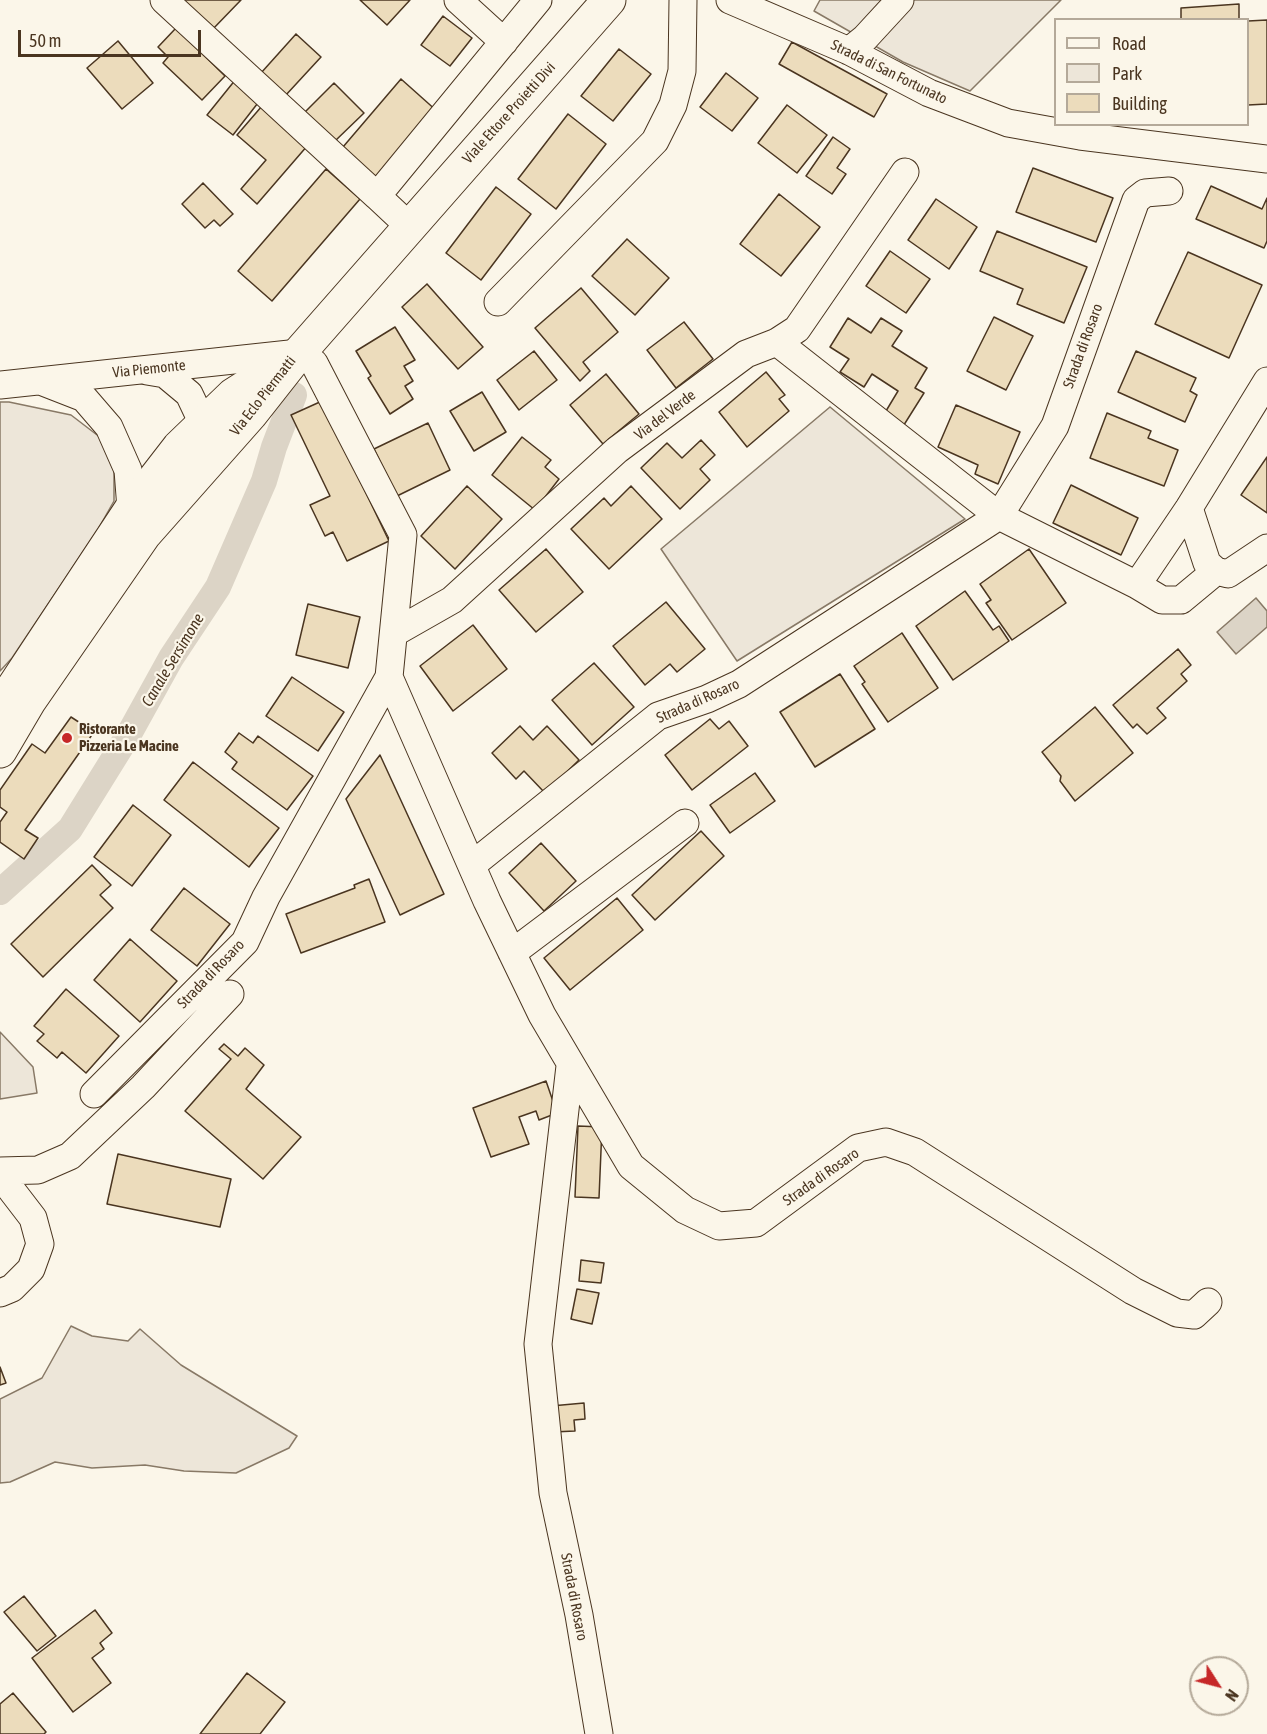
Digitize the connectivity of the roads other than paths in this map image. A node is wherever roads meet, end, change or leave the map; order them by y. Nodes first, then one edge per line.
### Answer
1 (164, 0) edge
2 (458, 0) edge
3 (538, 0) edge
4 (609, 0) edge
5 (683, 0) edge
6 (729, 0) edge
7 (900, 0) edge
8 (504, 42) junction
9 (849, 51) junction
10 (1267, 159) edge
11 (905, 172) dead end
12 (1169, 191) dead end
13 (377, 196) junction
14 (409, 226) junction
15 (498, 302) dead end
16 (777, 342) junction
17 (298, 352) junction
18 (140, 370) junction
19 (42, 381) junction
20 (1267, 381) edge
21 (0, 385) edge
22 (203, 424) junction
23 (1189, 508) junction
24 (999, 516) junction
25 (138, 522) junction
26 (1267, 548) edge
27 (1216, 571) junction
28 (1137, 585) junction
29 (394, 633) junction
30 (389, 677) junction
31 (0, 702) edge
32 (0, 751) edge
33 (685, 823) dead end
34 (472, 865) junction
35 (512, 953) junction
36 (230, 994) dead end
37 (570, 1066) junction
38 (94, 1094) dead end
39 (0, 1173) edge
40 (0, 1293) edge
41 (1208, 1302) dead end
42 (599, 1734) edge

1 - 13 street
2 - 8 street
3 - 8 street
4 - 14 main road, Viale Ettore Proietti Divi
5 - 15 street
6 - 9 street, Strada di San Fortunato
7 - 9 street
8 - 13 street
9 - 10 street, Strada di San Fortunato
11 - 16 street, Via del Verde
12 - 24 street, Strada di Rosaro
13 - 14 street
14 - 17 main road, Viale Ettore Proietti Divi
16 - 24 street
16 - 29 street, Via del Verde
17 - 18 street, Via Piemonte
17 - 22 main road, Via Eclo Piermatti
17 - 25 main road, Via Eclo Piermatti
17 - 29 street, Strada di Rosaro
18 - 19 street, Via Piemonte
18 - 22 street
19 - 21 street, Via Piemonte
19 - 25 street
20 - 23 street
22 - 25 main road, Via Eclo Piermatti
23 - 27 street
23 - 28 street
24 - 28 street
24 - 34 street, Strada di Rosaro
25 - 31 main road, Via Eclo Piermatti
25 - 32 main road, Via Eclo Piermatti
26 - 27 street
27 - 28 street
29 - 30 street, Strada di Rosaro
30 - 34 street, Strada di Rosaro
30 - 38 street, Strada di Rosaro
33 - 35 street
34 - 35 street, Strada di Rosaro
35 - 37 street, Strada di Rosaro
36 - 39 street
37 - 41 street, Strada di Rosaro
37 - 42 street, Strada di Rosaro
39 - 40 street

